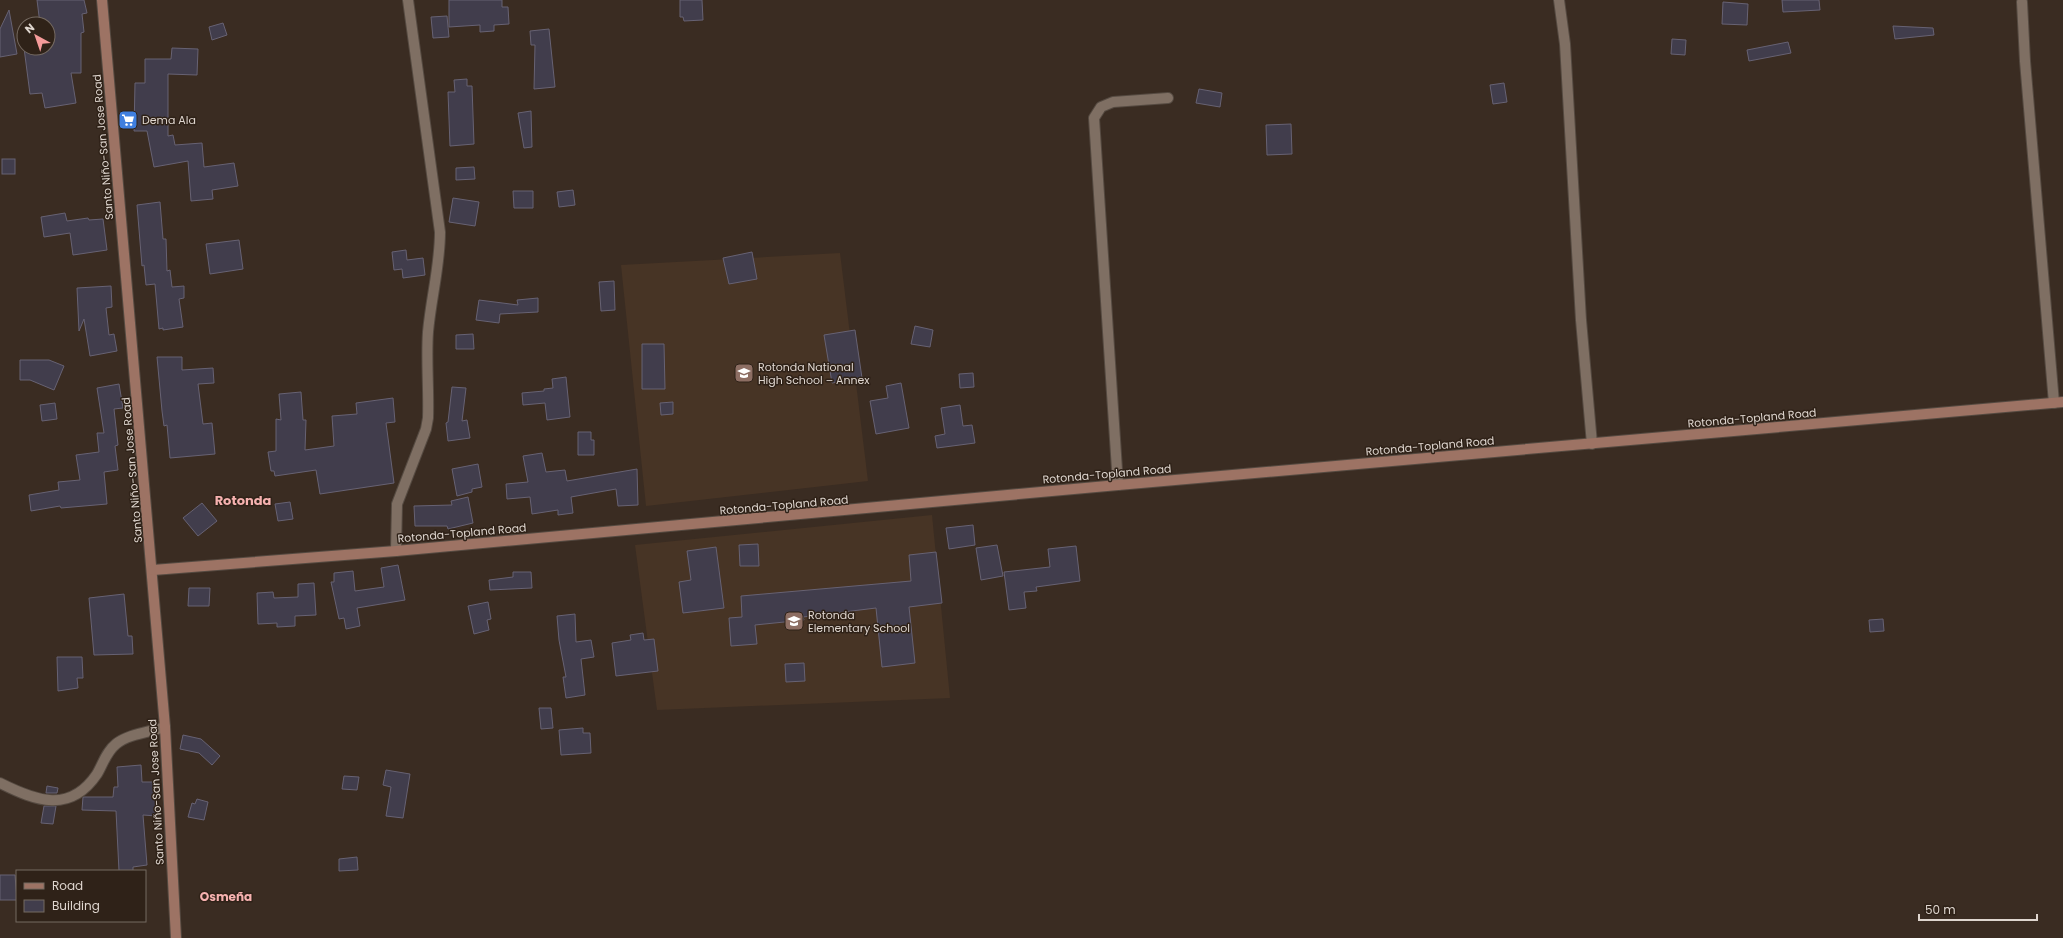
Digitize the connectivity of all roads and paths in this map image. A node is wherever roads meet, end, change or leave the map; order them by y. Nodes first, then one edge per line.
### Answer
1 (102, 0) edge
2 (408, 0) edge
3 (1559, 0) edge
4 (2022, 2) dead end
5 (1168, 98) dead end
6 (2059, 402) edge
7 (1592, 444) junction
8 (1118, 485) junction
9 (396, 551) junction
10 (153, 570) junction
11 (165, 728) junction
12 (0, 783) edge
13 (176, 938) edge

1 - 10 main road, Santo Niño-San Jose Road
2 - 9 street
3 - 7 street
4 - 6 street
5 - 8 street
6 - 7 main road, Rotonda-Topland Road
7 - 8 main road, Rotonda-Topland Road
8 - 9 main road, Rotonda-Topland Road
9 - 10 main road, Rotonda-Topland Road
10 - 11 main road, Santo Niño-San Jose Road
11 - 12 street
11 - 13 main road, Santo Niño-San Jose Road

